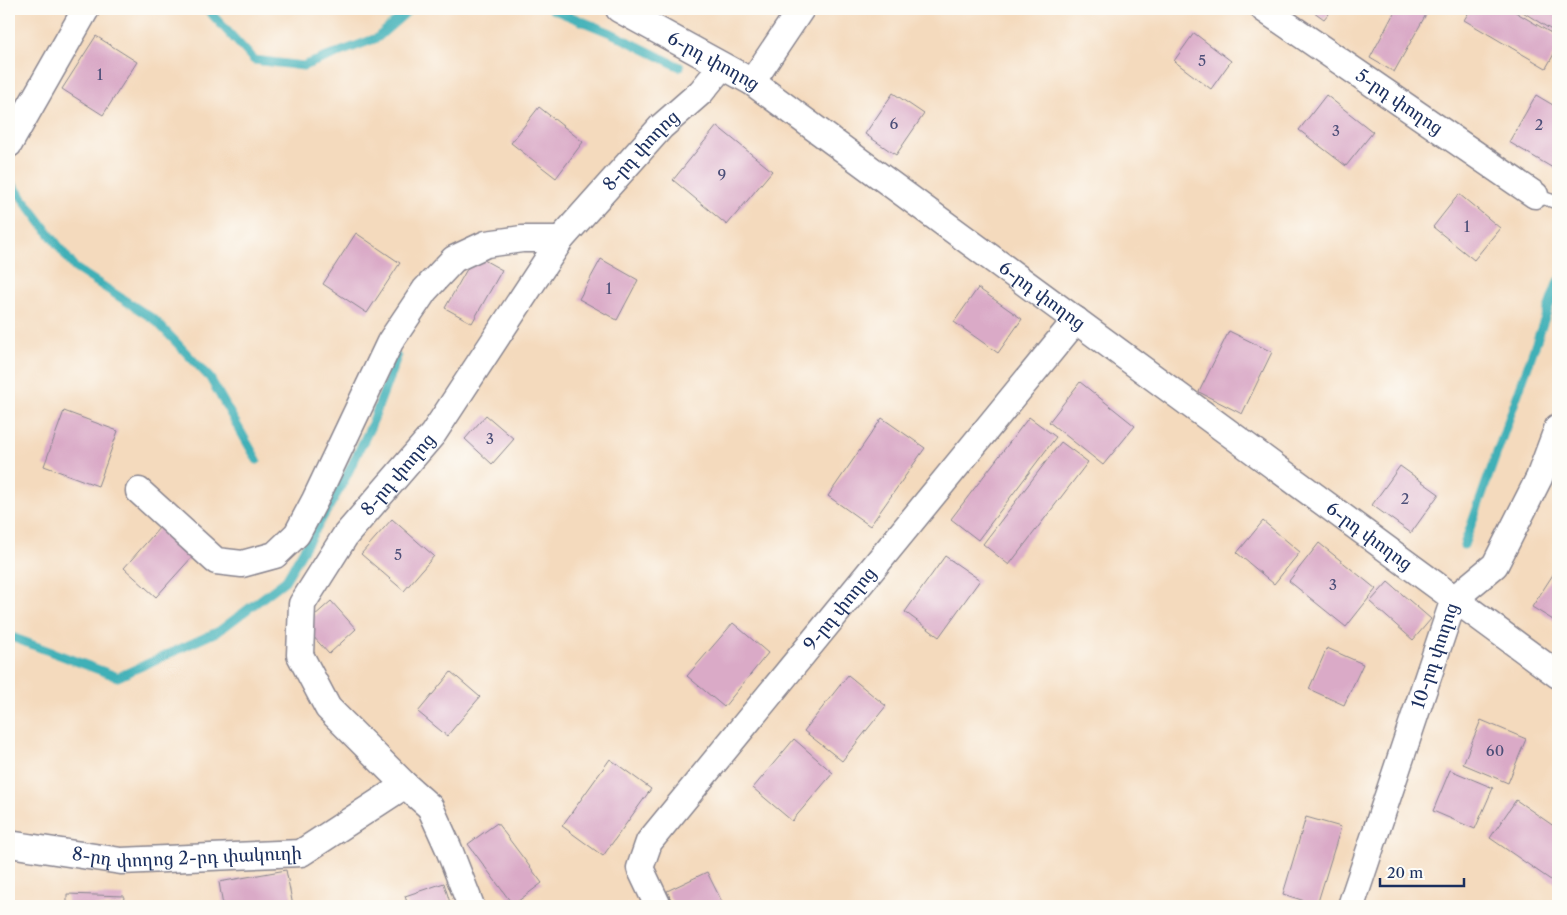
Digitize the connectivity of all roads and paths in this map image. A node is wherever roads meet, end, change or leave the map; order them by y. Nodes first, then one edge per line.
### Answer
1 (86, 9) edge
2 (619, 9) edge
3 (801, 9) edge
4 (1264, 9) edge
5 (722, 66) junction
6 (752, 82) junction
7 (9, 144) edge
8 (1547, 199) edge
9 (561, 239) junction
10 (1076, 320) junction
11 (1558, 427) edge
12 (139, 491) dead end
13 (1454, 599) junction
14 (1558, 675) edge
15 (404, 785) junction
16 (9, 844) edge
17 (471, 906) edge
18 (658, 906) edge
19 (1351, 906) edge

1 - 7 street
2 - 5 street, 6-րդ փողոց
3 - 6 street
4 - 8 street, 5-րդ փողոց
5 - 6 street, 6-րդ փողոց
5 - 9 street, 8-րդ փողոց
6 - 10 street, 6-րդ փողոց
9 - 12 street
9 - 15 street, 8-րդ փողոց
10 - 13 street, 6-րդ փողոց
10 - 18 street, 9-րդ փողոց
11 - 13 street, 10-րդ փողոց
13 - 14 street, 6-րդ փողոց
13 - 19 street, 10-րդ փողոց
15 - 16 street, 8-րդ փողոց 2-րդ փակուղի
15 - 17 street, 8-րդ փողոց

